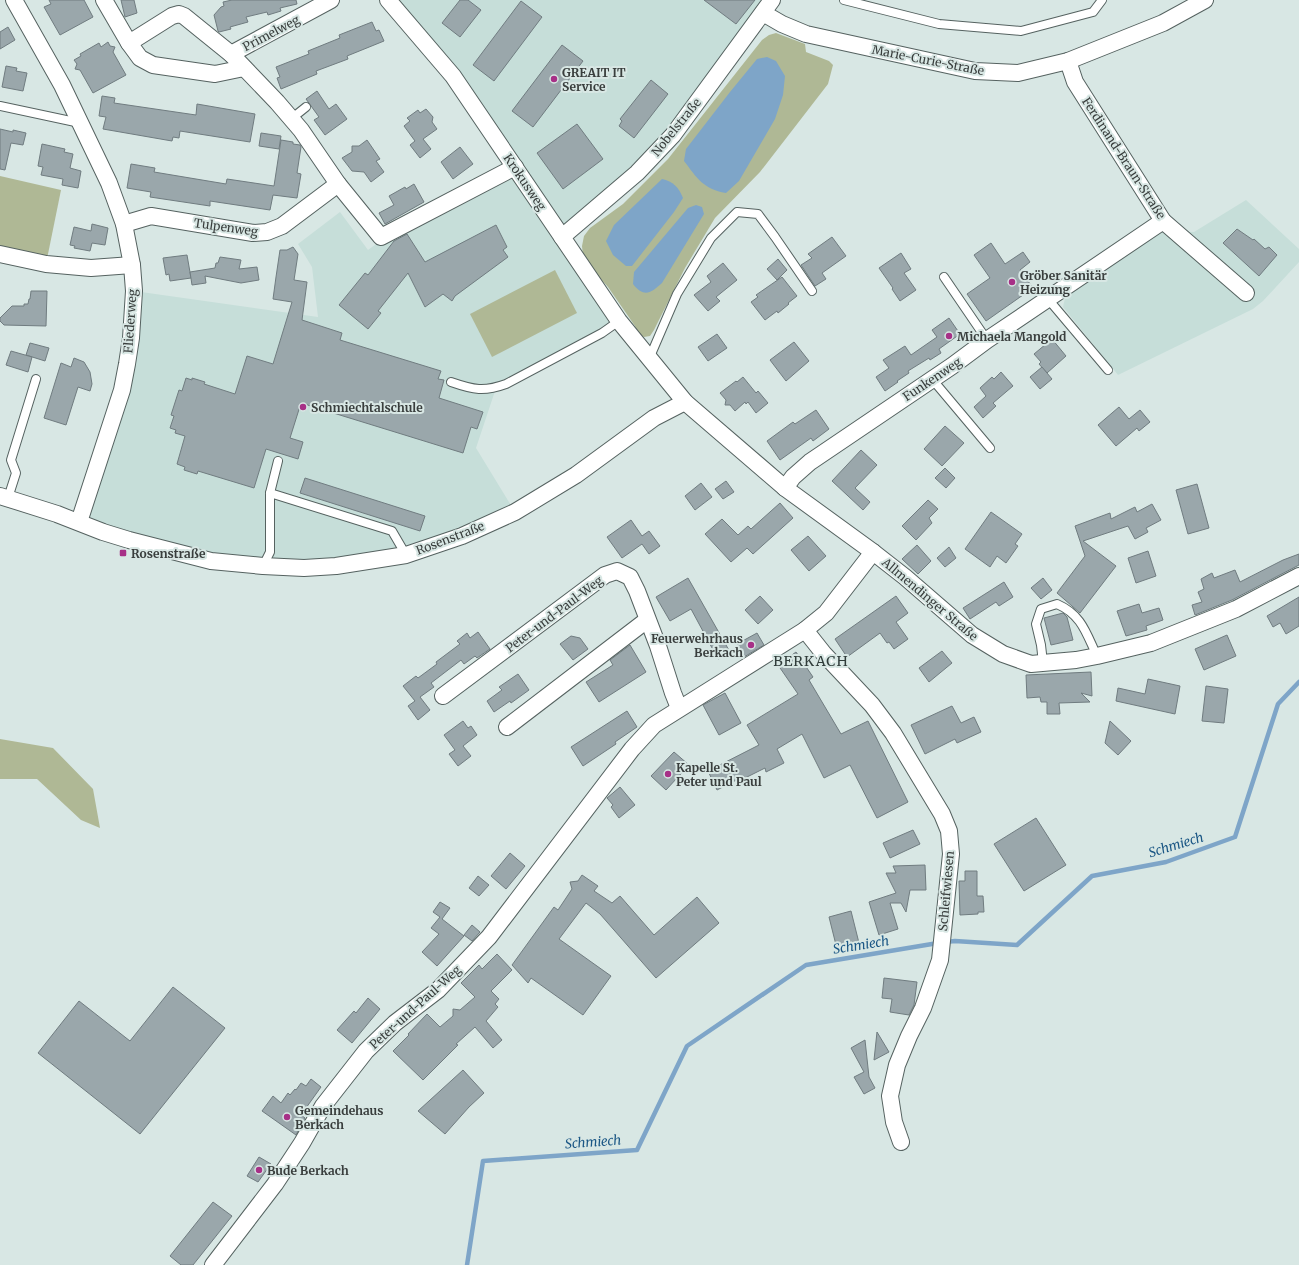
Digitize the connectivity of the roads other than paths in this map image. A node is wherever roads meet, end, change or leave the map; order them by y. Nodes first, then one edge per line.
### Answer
1 (14, 0) edge
2 (104, 0) edge
3 (332, 0) edge
4 (388, 0) edge
5 (772, 0) edge
6 (844, 0) edge
7 (1102, 0) edge
8 (1205, 0) edge
9 (763, 13) junction
10 (130, 43) junction
11 (231, 54) junction
12 (1068, 61) junction
13 (244, 68) junction
14 (0, 106) edge
15 (306, 107) dead end
16 (291, 119) junction
17 (80, 123) junction
18 (515, 167) junction
19 (338, 184) junction
20 (1163, 221) junction
21 (124, 224) junction
22 (562, 237) junction
23 (0, 254) edge
24 (132, 265) junction
25 (944, 277) dead end
26 (812, 291) dead end
27 (1246, 293) dead end
28 (1048, 299) junction
29 (619, 321) junction
30 (987, 340) junction
31 (653, 363) junction
32 (1108, 370) dead end
33 (36, 379) dead end
34 (932, 379) junction
35 (452, 382) dead end
36 (685, 402) junction
37 (990, 448) dead end
38 (278, 461) dead end
39 (785, 488) junction
40 (270, 493) junction
41 (4, 497) edge
42 (79, 522) junction
43 (873, 552) junction
44 (406, 554) junction
45 (263, 566) junction
46 (1299, 576) edge
47 (647, 620) junction
48 (805, 630) junction
49 (1097, 656) junction
50 (1043, 663) junction
51 (443, 696) dead end
52 (679, 708) junction
53 (507, 727) dead end
54 (901, 1142) dead end
55 (213, 1265) edge

1 - 17 street, Fliederweg
2 - 10 street
3 - 11 street, Primelweg
4 - 18 street, Krokusweg
5 - 9 street, Nobelstraße
6 - 7 lane
8 - 12 street, Marie-Curie-Straße
9 - 12 street, Marie-Curie-Straße
9 - 22 street, Nobelstraße
10 - 11 street
10 - 13 street
11 - 13 street
12 - 20 street, Ferdinand-Braun-Straße
13 - 16 street
14 - 17 lane
15 - 16 lane
16 - 19 street
17 - 21 street, Fliederweg
18 - 19 street
18 - 22 street, Krokusweg
19 - 21 street, Tulpenweg
20 - 27 street, Ferdinand-Braun-Straße
20 - 28 street, Funkenweg
21 - 24 street, Fliederweg
22 - 29 street, Krokusweg
23 - 24 street
24 - 42 street, Fliederweg
25 - 30 lane
26 - 31 lane
28 - 30 street, Funkenweg
28 - 32 lane
29 - 31 street, Krokusweg
29 - 35 lane
30 - 34 street, Funkenweg
31 - 36 street, Allmendinger Straße
33 - 41 lane
34 - 37 lane
34 - 39 street, Funkenweg
36 - 39 street, Allmendinger Straße
36 - 44 street, Rosenstraße
38 - 40 lane
39 - 43 street, Allmendinger Straße
40 - 44 lane
40 - 45 lane
41 - 42 street, Rosenstraße
42 - 45 street, Rosenstraße
43 - 48 street, Peter-und-Paul-Weg
43 - 50 street, Allmendinger Straße
44 - 45 street, Rosenstraße
46 - 49 street, Allmendinger Straße
47 - 51 street, Peter-und-Paul-Weg
47 - 52 street, Peter-und-Paul-Weg
47 - 53 street
48 - 52 street, Peter-und-Paul-Weg
48 - 54 street, Schleifwiesen
49 - 50 street, Allmendinger Straße
49 - 50 lane
52 - 55 street, Peter-und-Paul-Weg

